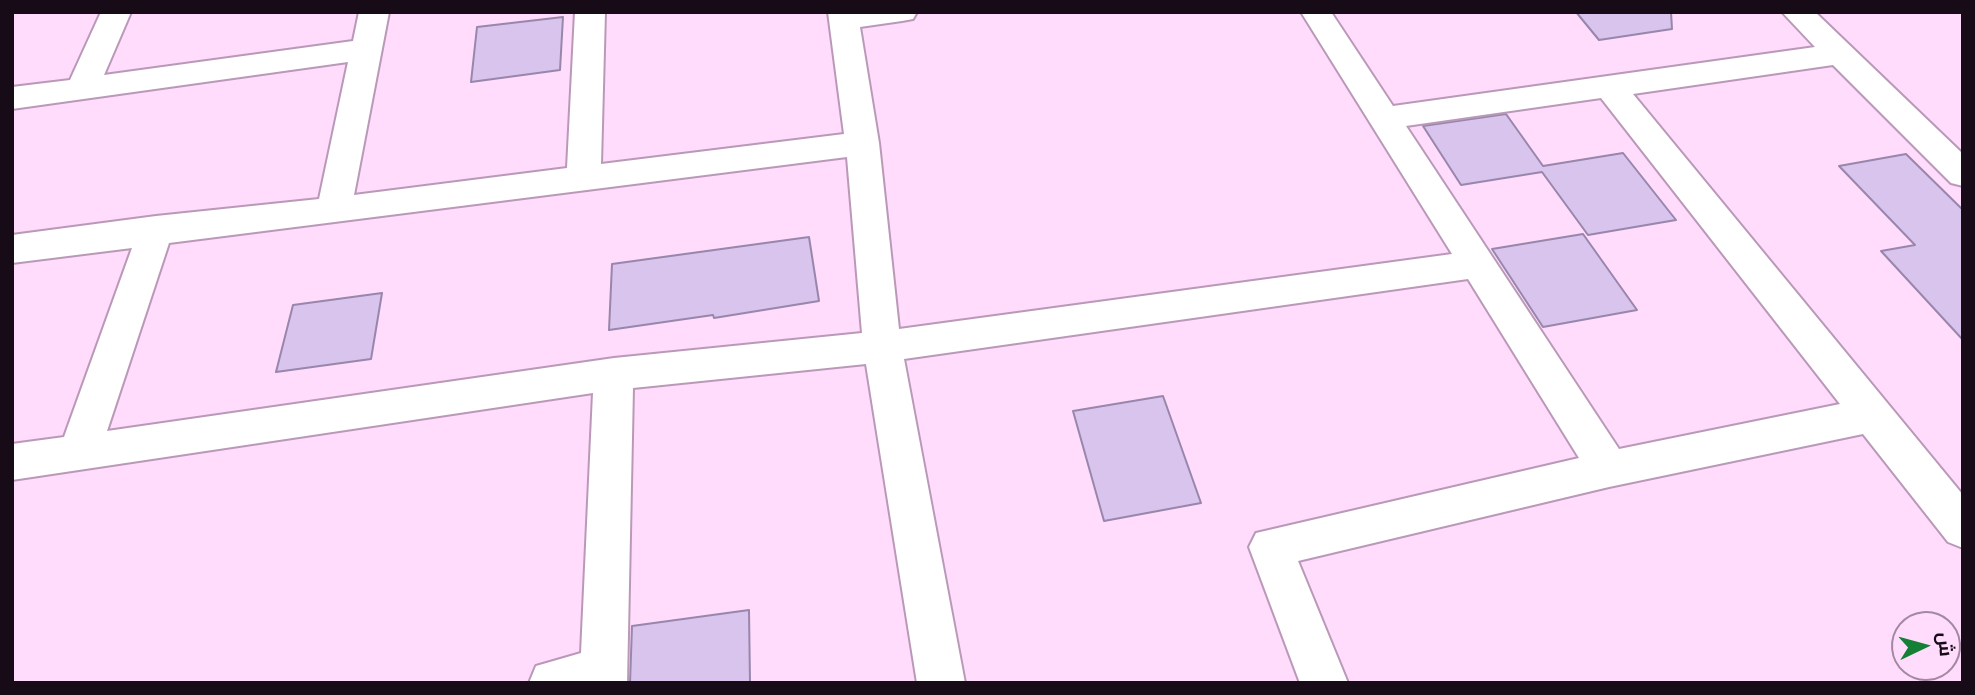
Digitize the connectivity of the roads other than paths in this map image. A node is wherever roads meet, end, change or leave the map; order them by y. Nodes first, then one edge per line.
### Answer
1 (116, 12) edge
2 (374, 12) edge
3 (590, 12) edge
4 (902, 12) edge
5 (1316, 12) edge
6 (1797, 12) edge
7 (844, 16) edge
8 (367, 49) junction
9 (1840, 54) junction
10 (1609, 86) junction
11 (82, 89) junction
12 (12, 98) edge
13 (1384, 118) junction
14 (862, 143) junction
15 (1963, 174) edge
16 (584, 179) junction
17 (334, 210) junction
18 (156, 229) junction
19 (12, 249) edge
20 (1478, 264) junction
21 (882, 347) junction
22 (614, 374) junction
23 (1872, 415) junction
24 (79, 453) junction
25 (12, 462) edge
26 (1609, 469) junction
27 (1963, 528) edge
28 (603, 677) edge
29 (552, 683) edge
30 (941, 683) edge
31 (1324, 683) edge

1 - 11 street
2 - 8 street
3 - 16 street
4 - 7 street
5 - 13 street
6 - 9 street
7 - 14 street
8 - 11 street
8 - 17 street
9 - 10 street
9 - 15 street
10 - 13 street
10 - 23 street
11 - 12 street
13 - 20 street
14 - 16 street
14 - 21 street
16 - 17 street
17 - 18 street
18 - 19 street
18 - 24 street
20 - 21 street
20 - 26 street
21 - 22 street
21 - 30 street
22 - 24 street
22 - 28 street
23 - 26 street
23 - 27 street
24 - 25 street
26 - 31 street
28 - 29 street

